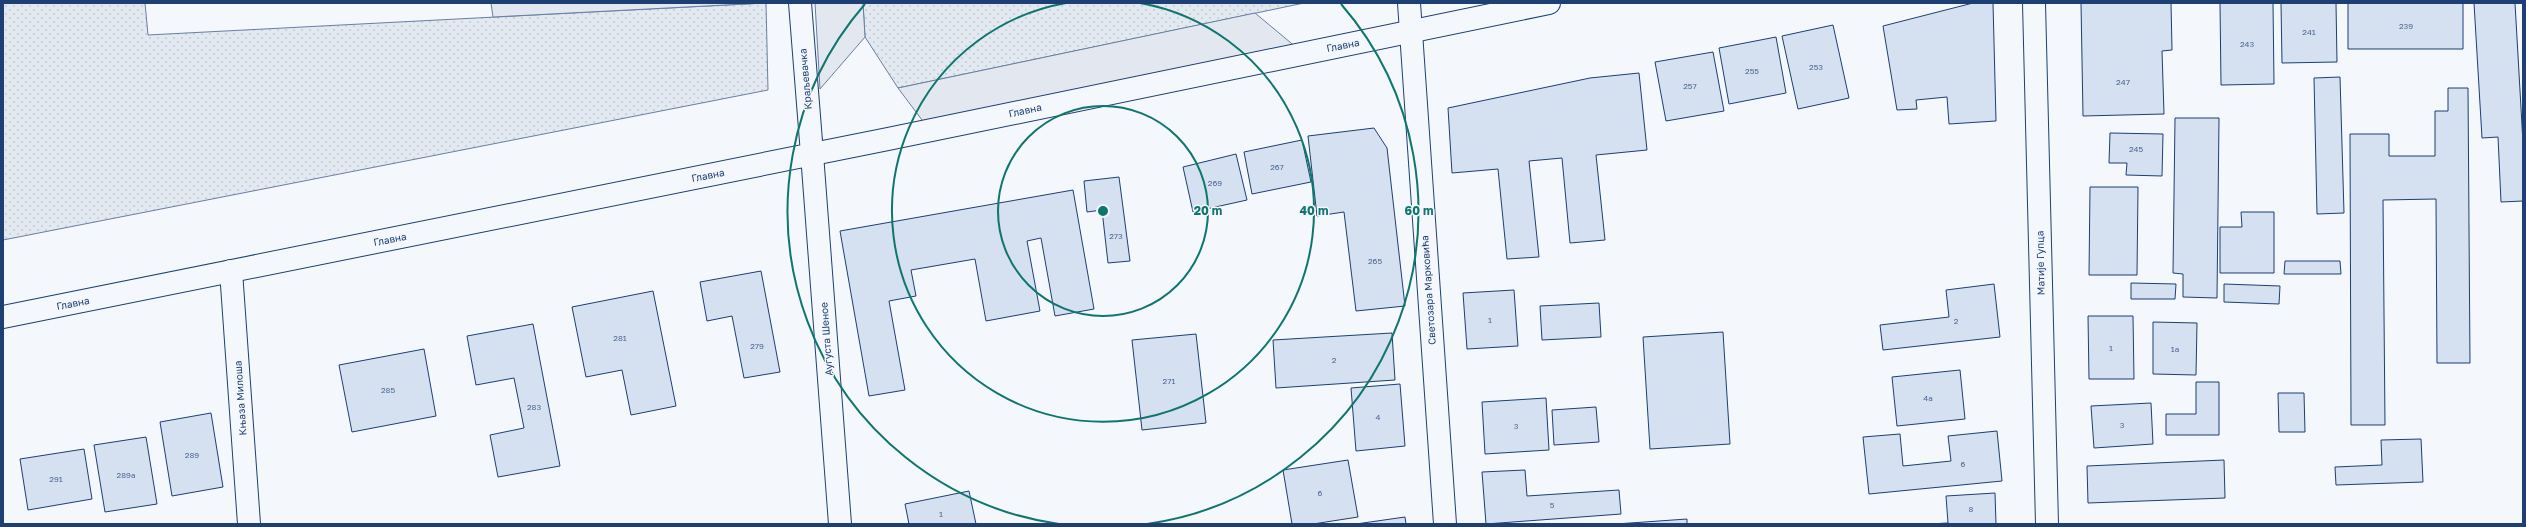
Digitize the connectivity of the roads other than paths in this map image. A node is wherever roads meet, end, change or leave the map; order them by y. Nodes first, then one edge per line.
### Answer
1 (800, 3) edge
2 (1409, 3) edge
3 (1549, 3) edge
4 (2034, 3) edge
5 (1412, 32) junction
6 (812, 154) junction
7 (231, 271) junction
8 (3, 317) edge
9 (249, 524) edge
10 (840, 524) edge
11 (1445, 524) edge
12 (2047, 524) edge

1 - 6 main road, Краљевачка
2 - 5 main road
3 - 5 main road, Главна
4 - 12 main road, Матије Гупца
5 - 6 main road, Главна
5 - 11 main road, Светозара Марковића
6 - 7 main road, Главна
6 - 10 main road, Аугуста Шеное
7 - 8 main road, Главна
7 - 9 main road, Књаза Милоша

